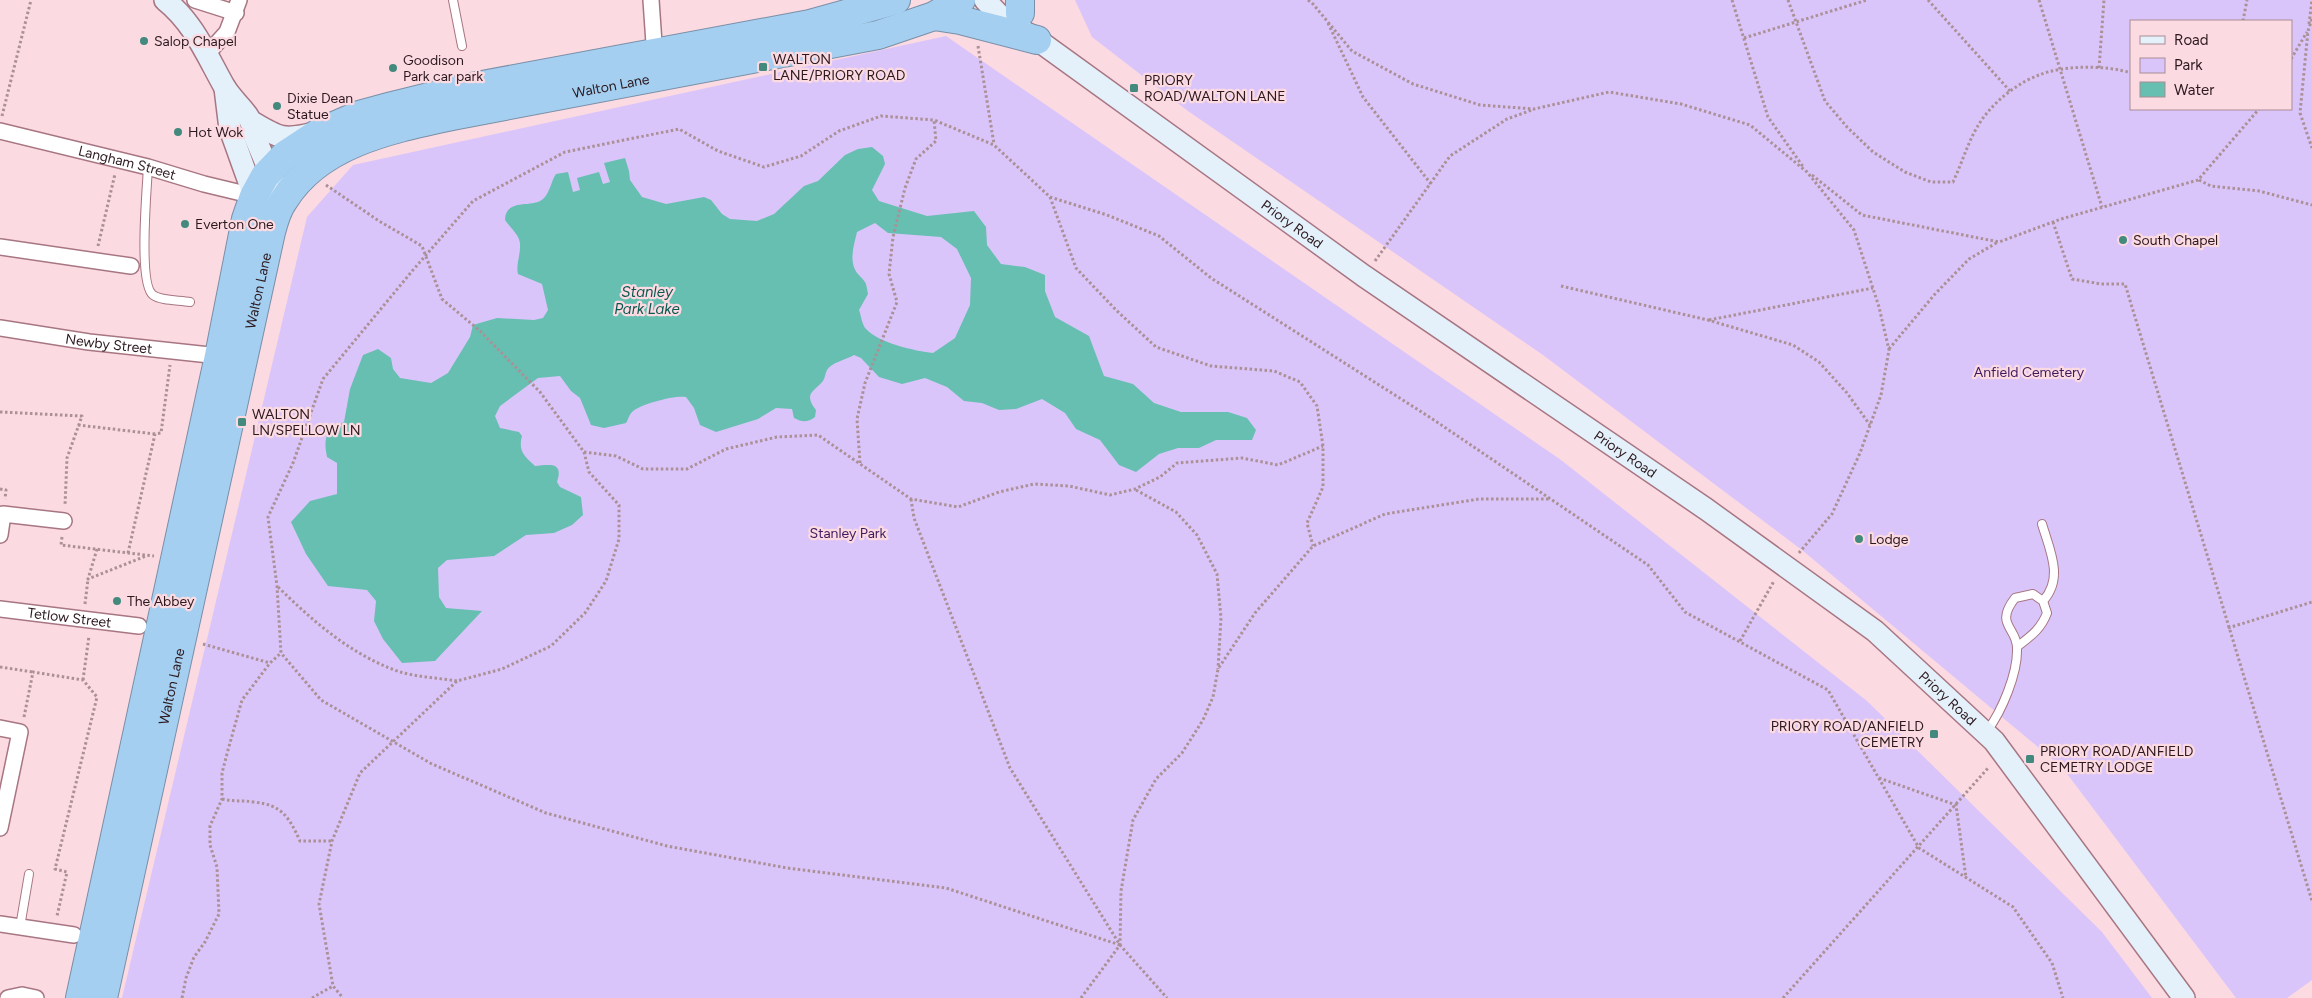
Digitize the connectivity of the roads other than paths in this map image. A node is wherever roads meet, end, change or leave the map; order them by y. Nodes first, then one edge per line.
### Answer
1 (165, 0) edge
2 (195, 0) edge
3 (453, 0) edge
4 (651, 0) edge
5 (896, 0) edge
6 (962, 0) edge
7 (238, 6) edge
8 (979, 12) edge
9 (934, 16) junction
10 (1024, 18) edge
11 (462, 46) dead end
12 (207, 54) junction
13 (655, 66) junction
14 (225, 88) junction
15 (254, 124) junction
16 (0, 131) edge
17 (320, 132) junction
18 (148, 166) junction
19 (270, 171) junction
20 (254, 196) junction
21 (282, 201) junction
22 (0, 247) edge
23 (131, 266) dead end
24 (190, 302) dead end
25 (0, 328) edge
26 (219, 356) junction
27 (64, 521) road end
28 (2042, 524) dead end
29 (0, 535) edge
30 (2043, 601) junction
31 (0, 609) edge
32 (139, 626) dead end
33 (2018, 646) junction
34 (0, 728) edge
35 (1985, 733) junction
36 (0, 828) edge
37 (29, 874) dead end
38 (0, 924) edge
39 (20, 927) junction
40 (74, 935) dead end
41 (8, 998) edge
42 (36, 998) edge
43 (80, 998) edge
44 (103, 998) edge
45 (2184, 998) edge

1 - 12 street
2 - 7 street
3 - 11 lane
4 - 13 street
5 - 13 highway, Walton Lane
6 - 9 highway, Walton Lane
7 - 12 street
8 - 9 highway
8 - 10 highway
9 - 13 highway, Walton Lane
10 - 35 street, Priory Road
12 - 14 street
13 - 17 highway, Walton Lane
13 - 21 highway, Walton Lane
14 - 15 street
14 - 20 street
15 - 17 street
15 - 19 street
16 - 18 street, Langham Street
17 - 19 highway, Walton Lane
18 - 20 street, Langham Street
18 - 24 lane
19 - 20 highway, Walton Lane
19 - 21 street
20 - 21 street
20 - 26 highway, Walton Lane
21 - 44 highway, Walton Lane
22 - 23 street
25 - 26 street, Newby Street
26 - 43 highway, Walton Lane
27 - 29 street
28 - 30 lane
30 - 33 lane
30 - 33 lane
31 - 32 street, Tetlow Street
33 - 35 lane
34 - 36 street
35 - 45 street, Priory Road
37 - 39 lane
38 - 39 street
39 - 40 street
41 - 42 street

